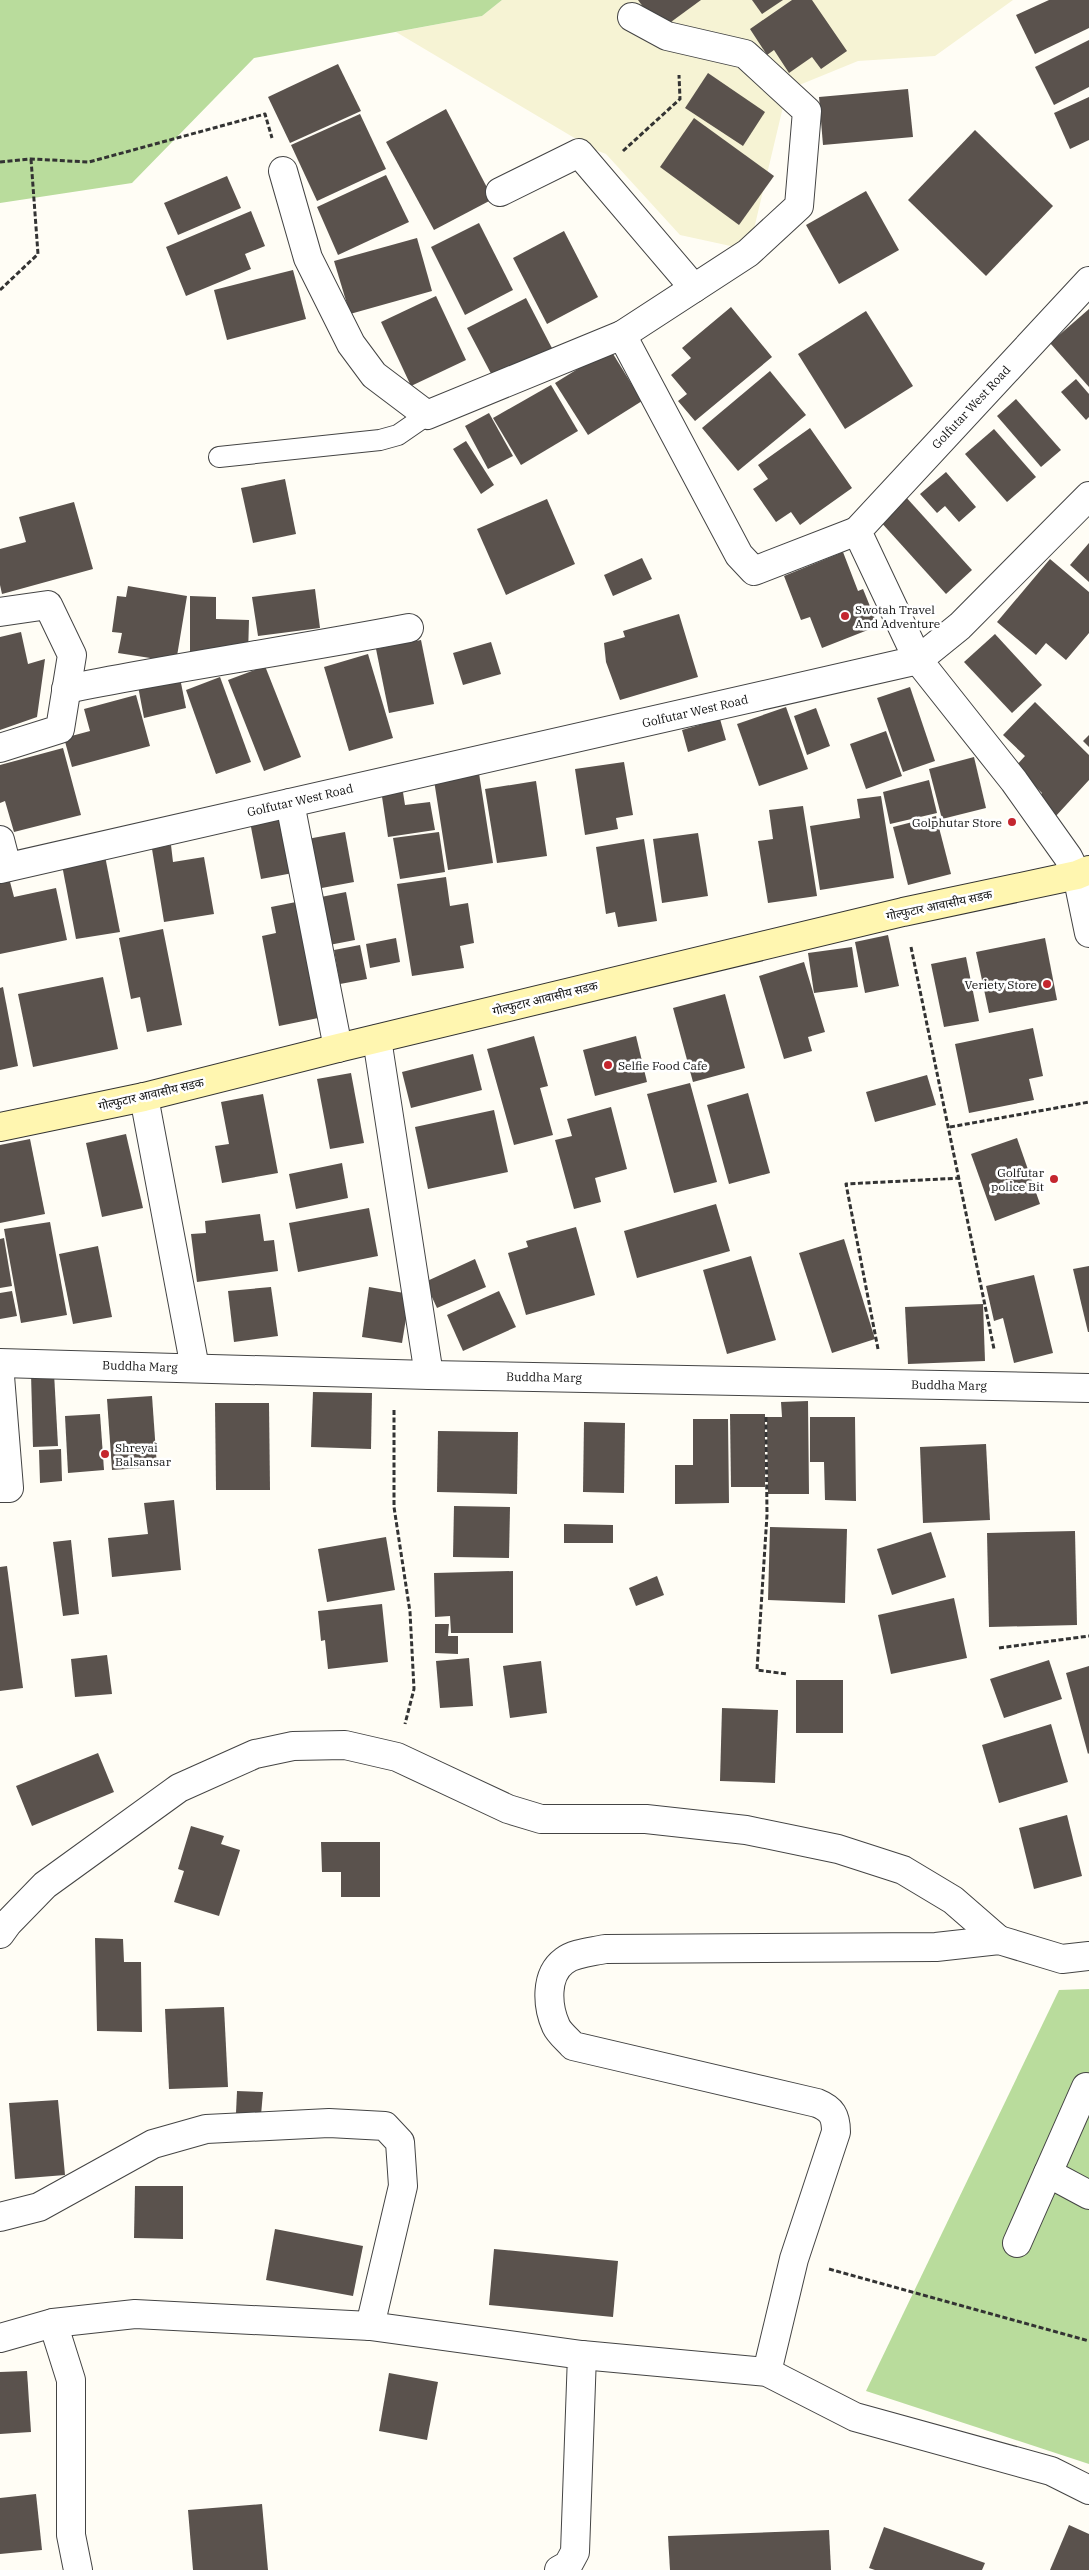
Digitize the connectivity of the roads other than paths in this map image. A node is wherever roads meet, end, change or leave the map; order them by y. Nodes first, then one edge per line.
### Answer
1 (632, 17) dead end
2 (282, 171) road end
3 (500, 192) dead end
4 (1089, 281) edge
5 (694, 288) junction
6 (622, 335) junction
7 (427, 415) junction
8 (219, 457) dead end
9 (1089, 496) edge
10 (857, 531) junction
11 (0, 612) edge
12 (409, 628) dead end
13 (918, 660) junction
14 (66, 689) junction
15 (0, 748) edge
16 (290, 803) junction
17 (0, 840) edge
18 (4, 868) edge
19 (1083, 872) edge
20 (1089, 933) edge
21 (377, 1038) junction
22 (338, 1048) junction
23 (144, 1097) junction
24 (0, 1126) edge
25 (0, 1362) edge
26 (195, 1368) junction
27 (429, 1375) junction
28 (0, 1376) edge
29 (1089, 1388) edge
30 (0, 1488) edge
31 (0, 1934) edge
32 (999, 1940) junction
33 (1089, 1956) edge
34 (1086, 2087) dead end
35 (1048, 2173) junction
36 (1089, 2195) edge
37 (0, 2217) edge
38 (1017, 2243) dead end
39 (53, 2323) junction
40 (370, 2326) junction
41 (0, 2338) edge
42 (582, 2355) junction
43 (767, 2372) junction
44 (1089, 2490) edge
45 (78, 2570) edge
46 (559, 2570) edge

1 - 5 street
2 - 7 street
3 - 5 street
4 - 10 street, Golfutar West Road
5 - 6 street
6 - 7 street
6 - 10 street
7 - 8 lane
9 - 13 street
10 - 13 street
11 - 14 street
12 - 14 street
13 - 16 street, Golfutar West Road
13 - 19 street
14 - 15 street
16 - 18 street, Golfutar West Road
16 - 22 street
17 - 18 street
19 - 20 street
19 - 21 main road, गोल्फुटार आवासीय सडक
21 - 22 main road, गोल्फुटार आवासीय सडक
21 - 27 street
22 - 23 main road, गोल्फुटार आवासीय सडक
23 - 24 main road, गोल्फुटार आवासीय सडक
23 - 26 street
25 - 26 street, Buddha Marg
26 - 27 street, Buddha Marg
27 - 29 street, Buddha Marg
28 - 30 street
31 - 32 street
32 - 33 street
32 - 43 street
34 - 35 street
35 - 36 street
35 - 38 street
37 - 40 street
39 - 40 street
39 - 41 street
39 - 45 street
40 - 42 street
42 - 43 street
42 - 46 street
43 - 44 street

